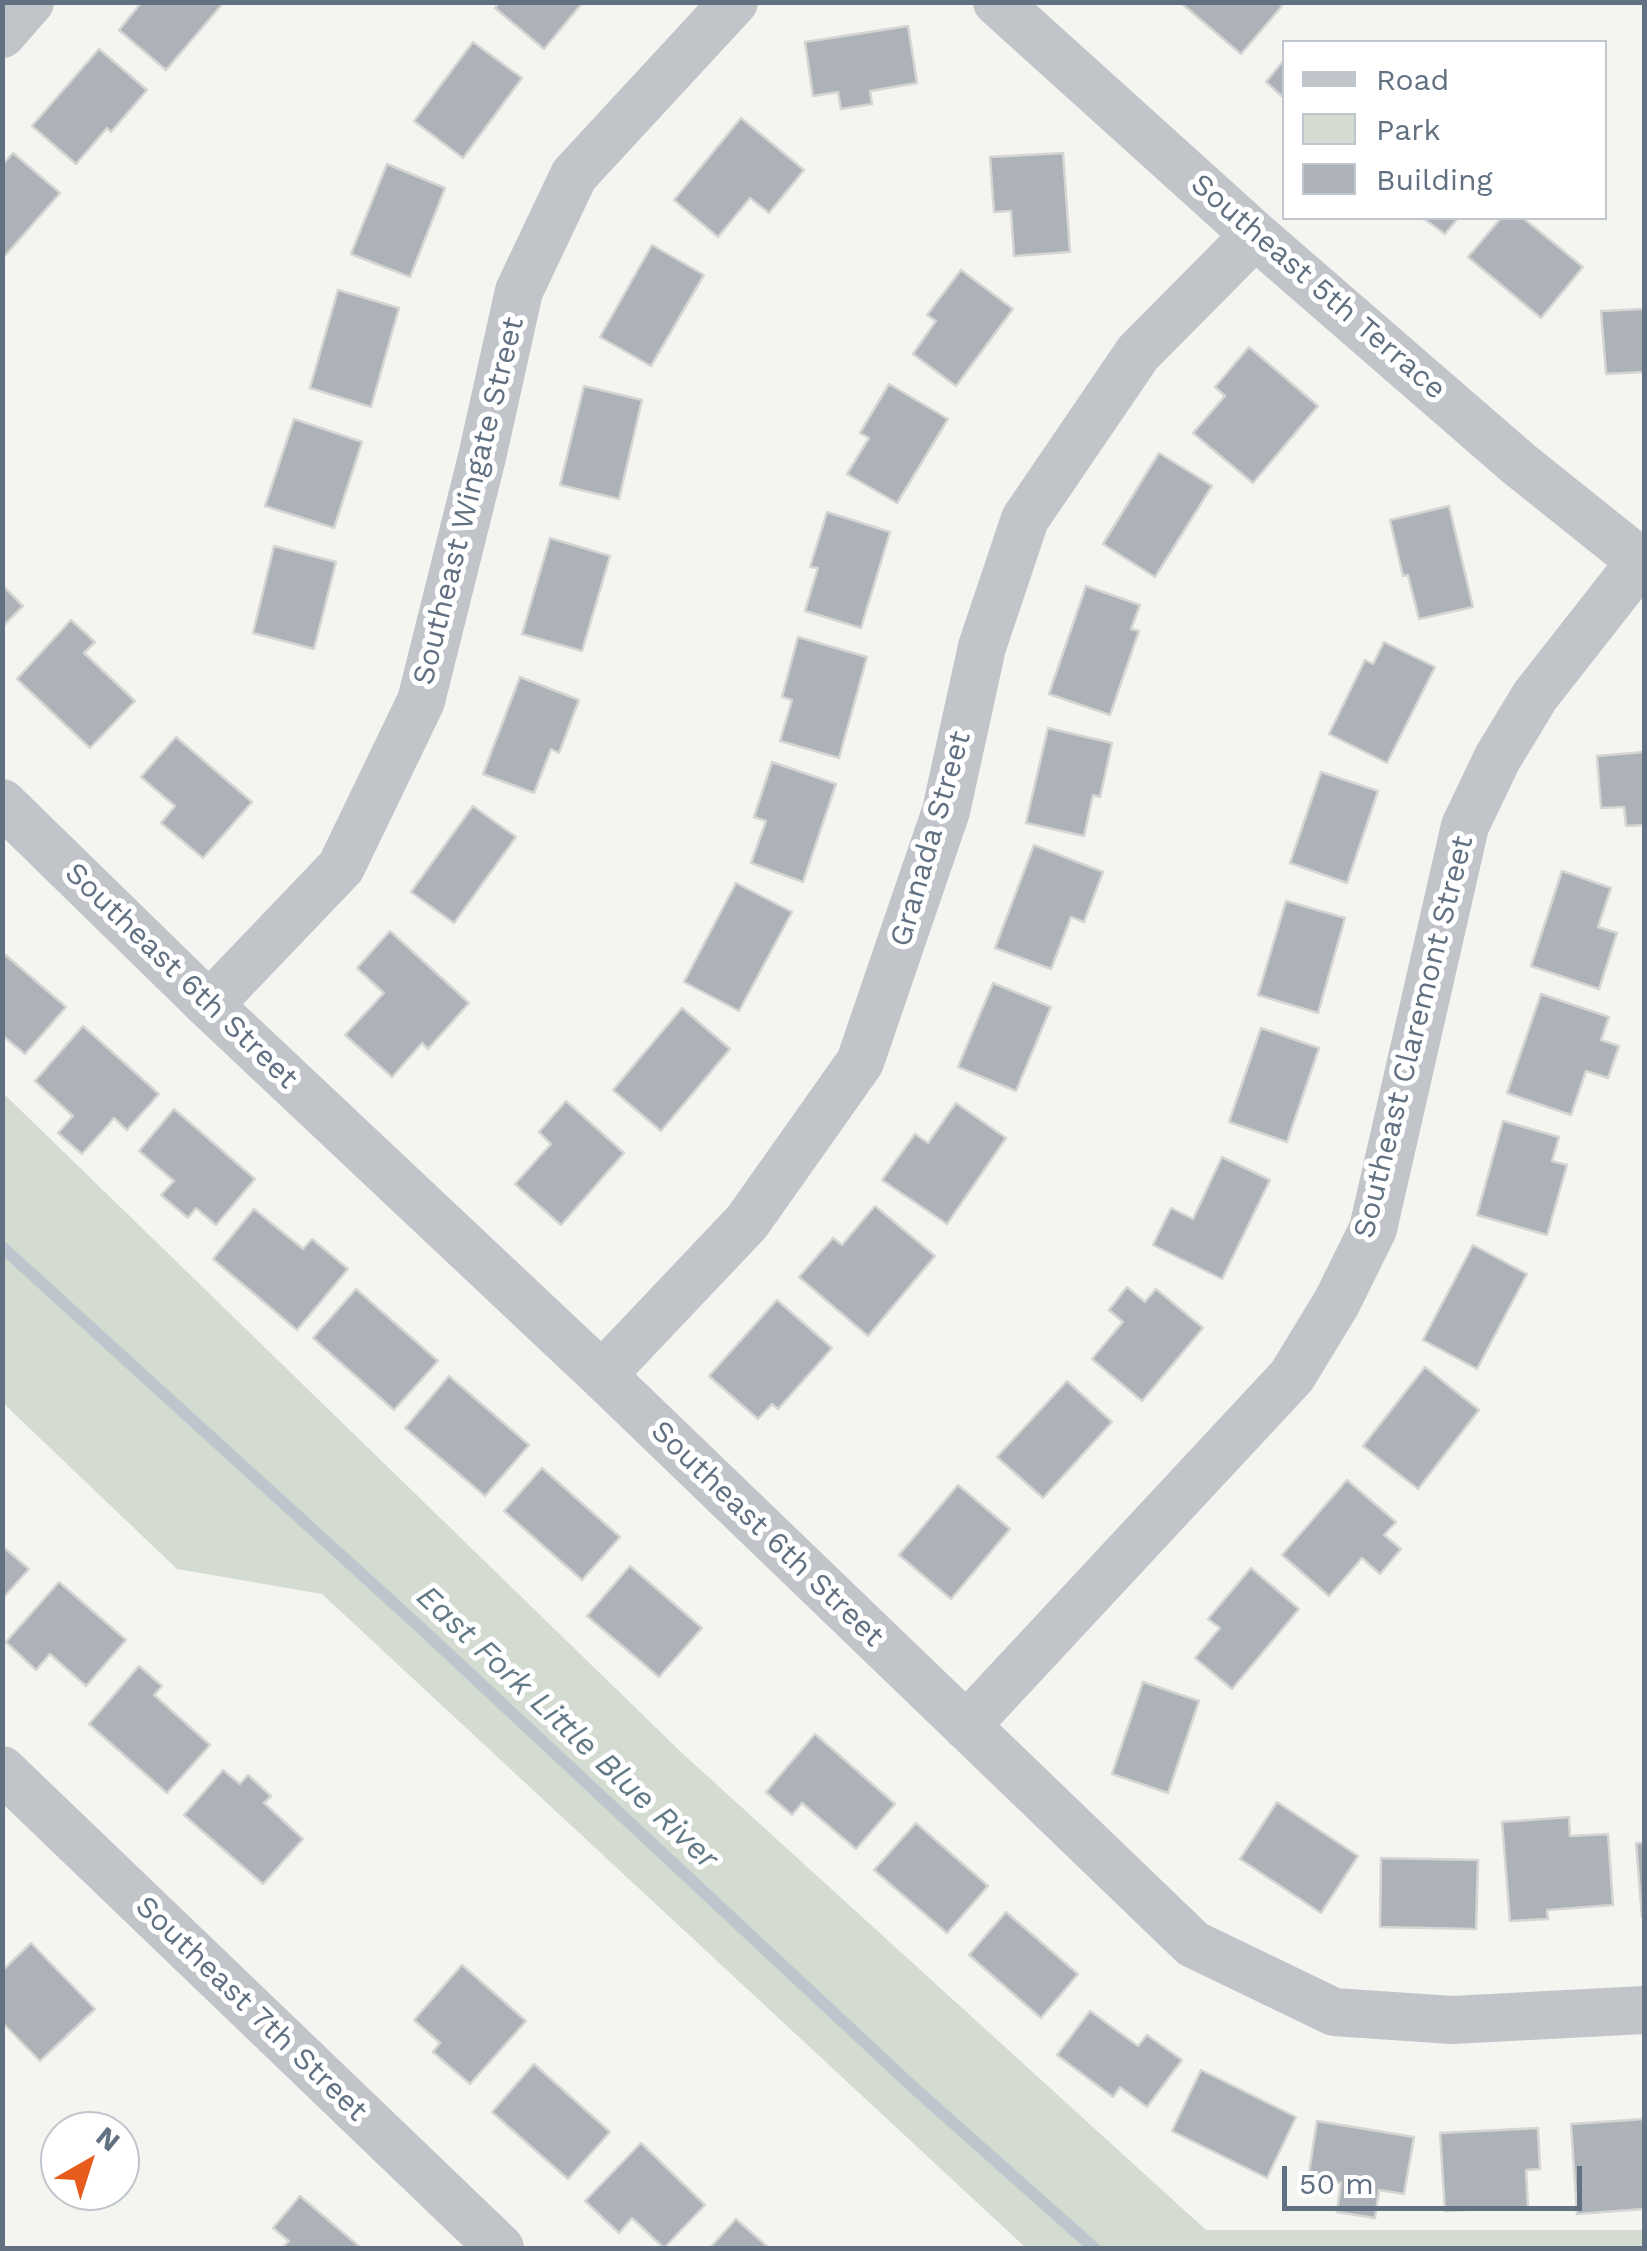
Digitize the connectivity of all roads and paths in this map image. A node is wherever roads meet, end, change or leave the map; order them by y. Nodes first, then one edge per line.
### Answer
1 (30, 2) edge
2 (734, 2) edge
3 (997, 2) edge
4 (2, 34) edge
5 (1255, 235) junction
6 (1643, 560) edge
7 (2, 803) edge
8 (209, 1005) junction
9 (602, 1374) junction
10 (966, 1726) junction
11 (2, 1770) edge
12 (1644, 2010) edge
13 (500, 2248) edge

1 - 4 street
2 - 8 street, Southeast Wingate Street
3 - 5 street, Southeast 5th Terrace
5 - 6 street, Southeast 5th Terrace
5 - 9 street, Granada Street
6 - 10 street, Southeast Claremont Street
7 - 8 street, Southeast 6th Street
8 - 9 street, Southeast 6th Street
9 - 10 street, Southeast 6th Street
10 - 12 street, Southeast 6th Street
11 - 13 street, Southeast 7th Street

